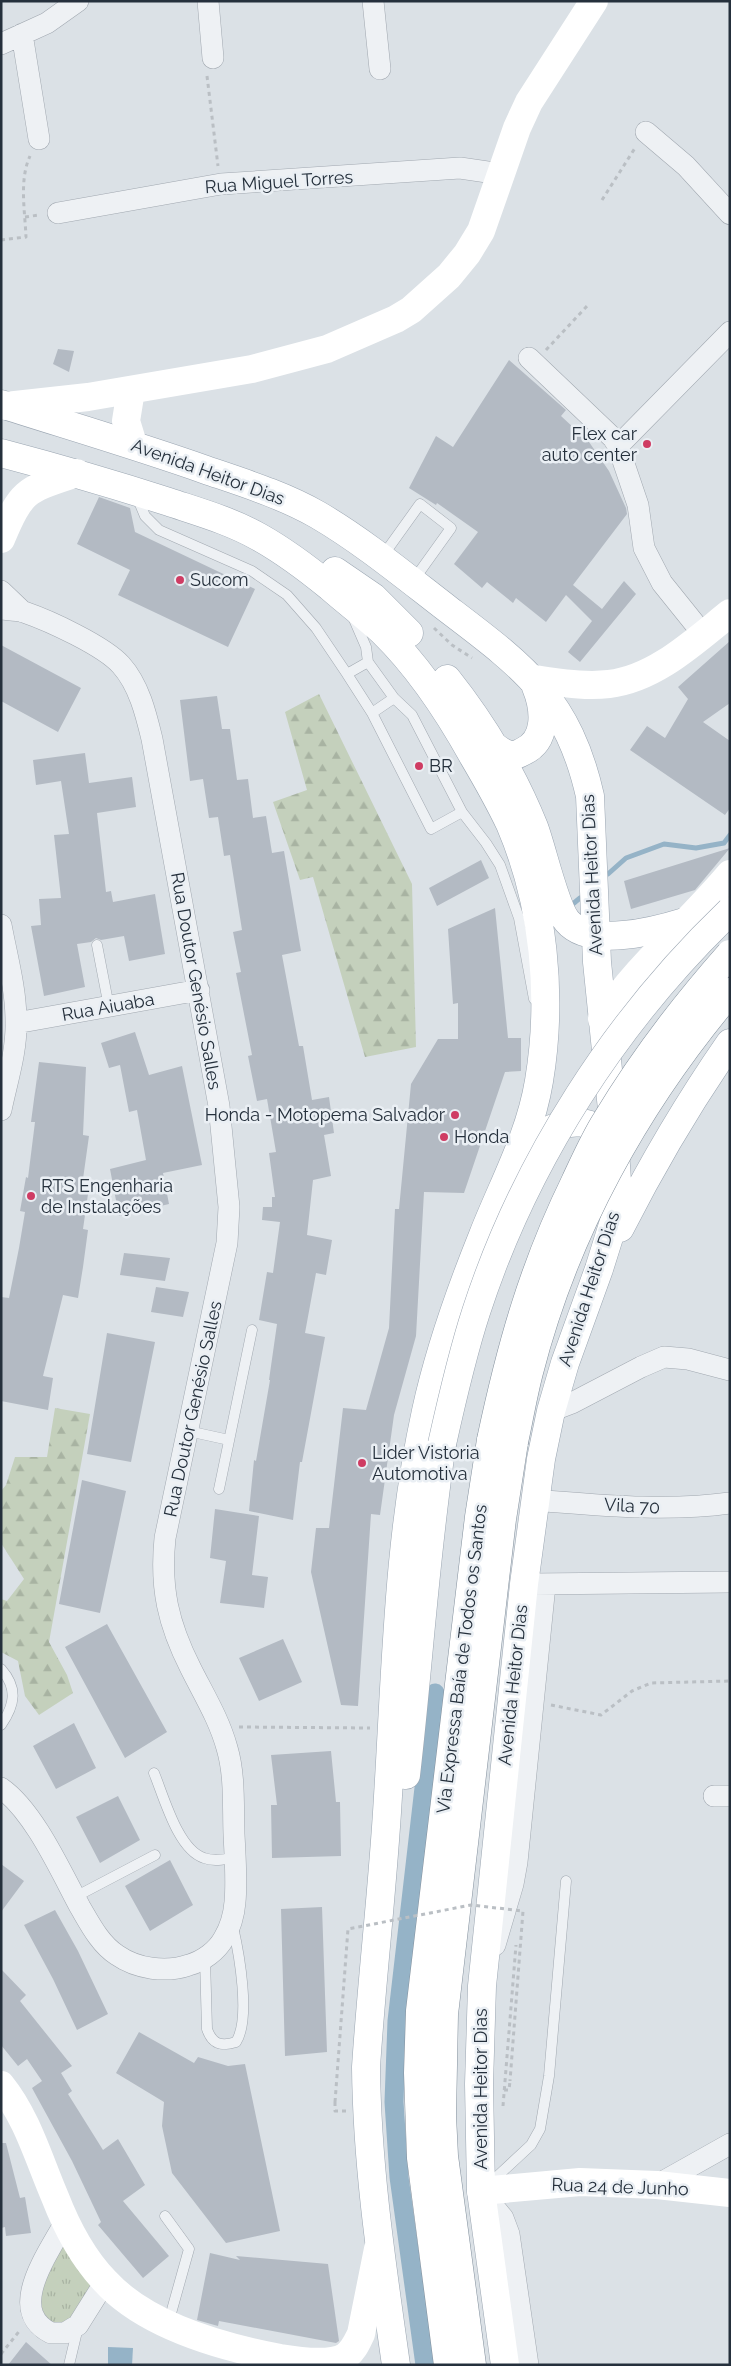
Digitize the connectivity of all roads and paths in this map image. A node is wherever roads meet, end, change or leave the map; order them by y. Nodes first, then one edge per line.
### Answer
1 (78, 1) edge
2 (208, 1) edge
3 (373, 1) edge
4 (594, 1) edge
5 (22, 34) junction
6 (1, 44) edge
7 (213, 58) joint
8 (380, 69) dead end
9 (646, 132) joint
10 (40, 139) joint
11 (501, 174) junction
12 (221, 184) junction
13 (602, 200) dead end
14 (58, 213) dead end
15 (730, 214) edge
16 (1, 240) edge
17 (588, 305) dead end
18 (730, 332) edge
19 (532, 360) joint
20 (131, 390) junction
21 (4, 405) edge
22 (132, 444) junction
23 (618, 446) junction
24 (1, 453) edge
25 (77, 473) junction
26 (135, 491) junction
27 (8, 502) edge
28 (262, 538) junction
29 (1, 539) edge
30 (381, 559) junction
31 (412, 582) junction
32 (1, 591) edge
33 (346, 600) junction
34 (1, 609) edge
35 (24, 612) junction
36 (730, 613) edge
37 (703, 634) junction
38 (368, 662) junction
39 (347, 674) junction
40 (532, 679) junction
41 (394, 698) junction
42 (372, 712) junction
43 (490, 743) junction
44 (462, 812) junction
45 (730, 874) edge
46 (730, 911) edge
47 (684, 922) junction
48 (1, 925) edge
49 (595, 935) junction
50 (97, 945) dead end
51 (730, 954) edge
52 (199, 990) junction
53 (730, 992) edge
54 (109, 1006) junction
55 (602, 1019) junction
56 (16, 1023) junction
57 (546, 1034) junction
58 (730, 1042) edge
59 (1, 1110) edge
60 (615, 1141) junction
61 (517, 1158) junction
62 (599, 1269) junction
63 (252, 1330) dead end
64 (730, 1370) edge
65 (551, 1411) junction
66 (188, 1431) junction
67 (229, 1440) junction
68 (502, 1441) junction
69 (219, 1489) dead end
70 (534, 1500) junction
71 (730, 1503) edge
72 (730, 1582) edge
73 (534, 1584) junction
74 (1, 1669) edge
75 (730, 1681) edge
76 (533, 1702) junction
77 (1, 1724) edge
78 (221, 1727) junction
79 (392, 1728) junction
80 (154, 1773) dead end
81 (1, 1788) edge
82 (156, 1855) dead end
83 (235, 1858) junction
84 (566, 1882) dead end
85 (75, 1897) junction
86 (231, 1921) junction
87 (378, 1931) junction
88 (204, 1959) junction
89 (482, 1986) junction
90 (1, 2085) edge
91 (504, 2090) dead end
92 (335, 2102) dead end
93 (730, 2144) edge
94 (657, 2184) junction
95 (481, 2192) junction
96 (730, 2193) edge
97 (165, 2216) dead end
98 (65, 2222) junction
99 (379, 2245) junction
100 (105, 2282) junction
101 (32, 2315) junction
102 (168, 2324) junction
103 (78, 2325) junction
104 (1, 2354) edge
105 (291, 2362) edge
106 (69, 2365) edge
107 (396, 2365) edge
108 (448, 2365) edge
109 (472, 2365) edge
110 (505, 2365) edge
111 (528, 2365) edge

1 - 5 street
2 - 7 street
3 - 8 street
4 - 11 main road
5 - 6 street
5 - 10 street
7 - 12 path
9 - 13 path
9 - 15 street
10 - 16 path
11 - 12 street, Rua Miguel Torres
11 - 20 main road
12 - 14 street, Rua Miguel Torres
17 - 19 path
18 - 23 street
19 - 23 street
20 - 21 main road
20 - 22 main road
21 - 22 main road, Avenida Heitor Dias
22 - 30 main road, Avenida Heitor Dias
23 - 37 street
24 - 25 main road
25 - 26 main road
25 - 27 main road
26 - 28 main road
26 - 39 lane
27 - 29 main road
28 - 33 main road
28 - 43 main road
30 - 31 main road, Avenida Heitor Dias
30 - 31 lane
31 - 40 main road, Avenida Heitor Dias
32 - 35 street, Rua Doutor Genésio Salles
33 - 38 lane
33 - 57 main road
34 - 35 street, Rua Doutor Genésio Salles
35 - 52 street, Rua Doutor Genésio Salles
36 - 37 main road
37 - 40 main road
38 - 39 lane
38 - 41 lane
39 - 42 lane
40 - 43 main road
40 - 49 main road, Avenida Heitor Dias
41 - 42 lane
41 - 44 lane
42 - 44 lane
43 - 49 main road
44 - 57 lane
45 - 47 main road
46 - 87 main road, bridge
47 - 49 main road
47 - 55 main road
48 - 56 street
49 - 55 main road, Avenida Heitor Dias
50 - 54 lane
51 - 68 main road, Via Expressa Baía de Todos os Santos, bridge
52 - 54 street, Rua Aiuaba
52 - 66 street, Rua Doutor Genésio Salles
53 - 68 main road, Via Expressa Baía de Todos os Santos, bridge
54 - 56 street, Rua Aiuaba
55 - 60 main road, Avenida Heitor Dias
56 - 59 street
57 - 61 main road
58 - 62 main road
60 - 61 main road
60 - 62 main road, Avenida Heitor Dias
61 - 79 main road
62 - 65 main road, Avenida Heitor Dias
63 - 67 lane
64 - 65 street
65 - 70 main road, Avenida Heitor Dias
66 - 67 lane
66 - 78 street, Rua Doutor Genésio Salles
67 - 69 lane
68 - 108 main road, Via Expressa Baía de Todos os Santos
68 - 109 main road, Via Expressa Baía de Todos os Santos
70 - 71 street, Vila 70
70 - 73 main road, Avenida Heitor Dias
72 - 73 street
73 - 76 street
73 - 89 main road, Avenida Heitor Dias
74 - 77 lane
75 - 76 path
76 - 89 street
78 - 79 path
78 - 83 street, Rua Doutor Genésio Salles
79 - 87 main road
80 - 83 lane
81 - 85 street, Rua Doutor Genésio Salles
82 - 85 lane
83 - 86 street, Rua Doutor Genésio Salles
84 - 95 lane
85 - 88 street, Rua Doutor Genésio Salles
86 - 88 street, Rua Doutor Genésio Salles
86 - 88 lane
87 - 99 main road
89 - 95 main road, Avenida Heitor Dias
90 - 98 main road
91 - 92 path, bridge
93 - 94 street
94 - 95 main road, Rua 24 de Junho
94 - 96 main road, Rua 24 de Junho
95 - 110 main road, Avenida Heitor Dias
95 - 111 street
97 - 102 lane
98 - 100 main road
98 - 101 street
99 - 105 main road
99 - 107 main road
100 - 102 main road
100 - 103 street
101 - 103 street
101 - 104 path
102 - 105 main road
103 - 106 lane

